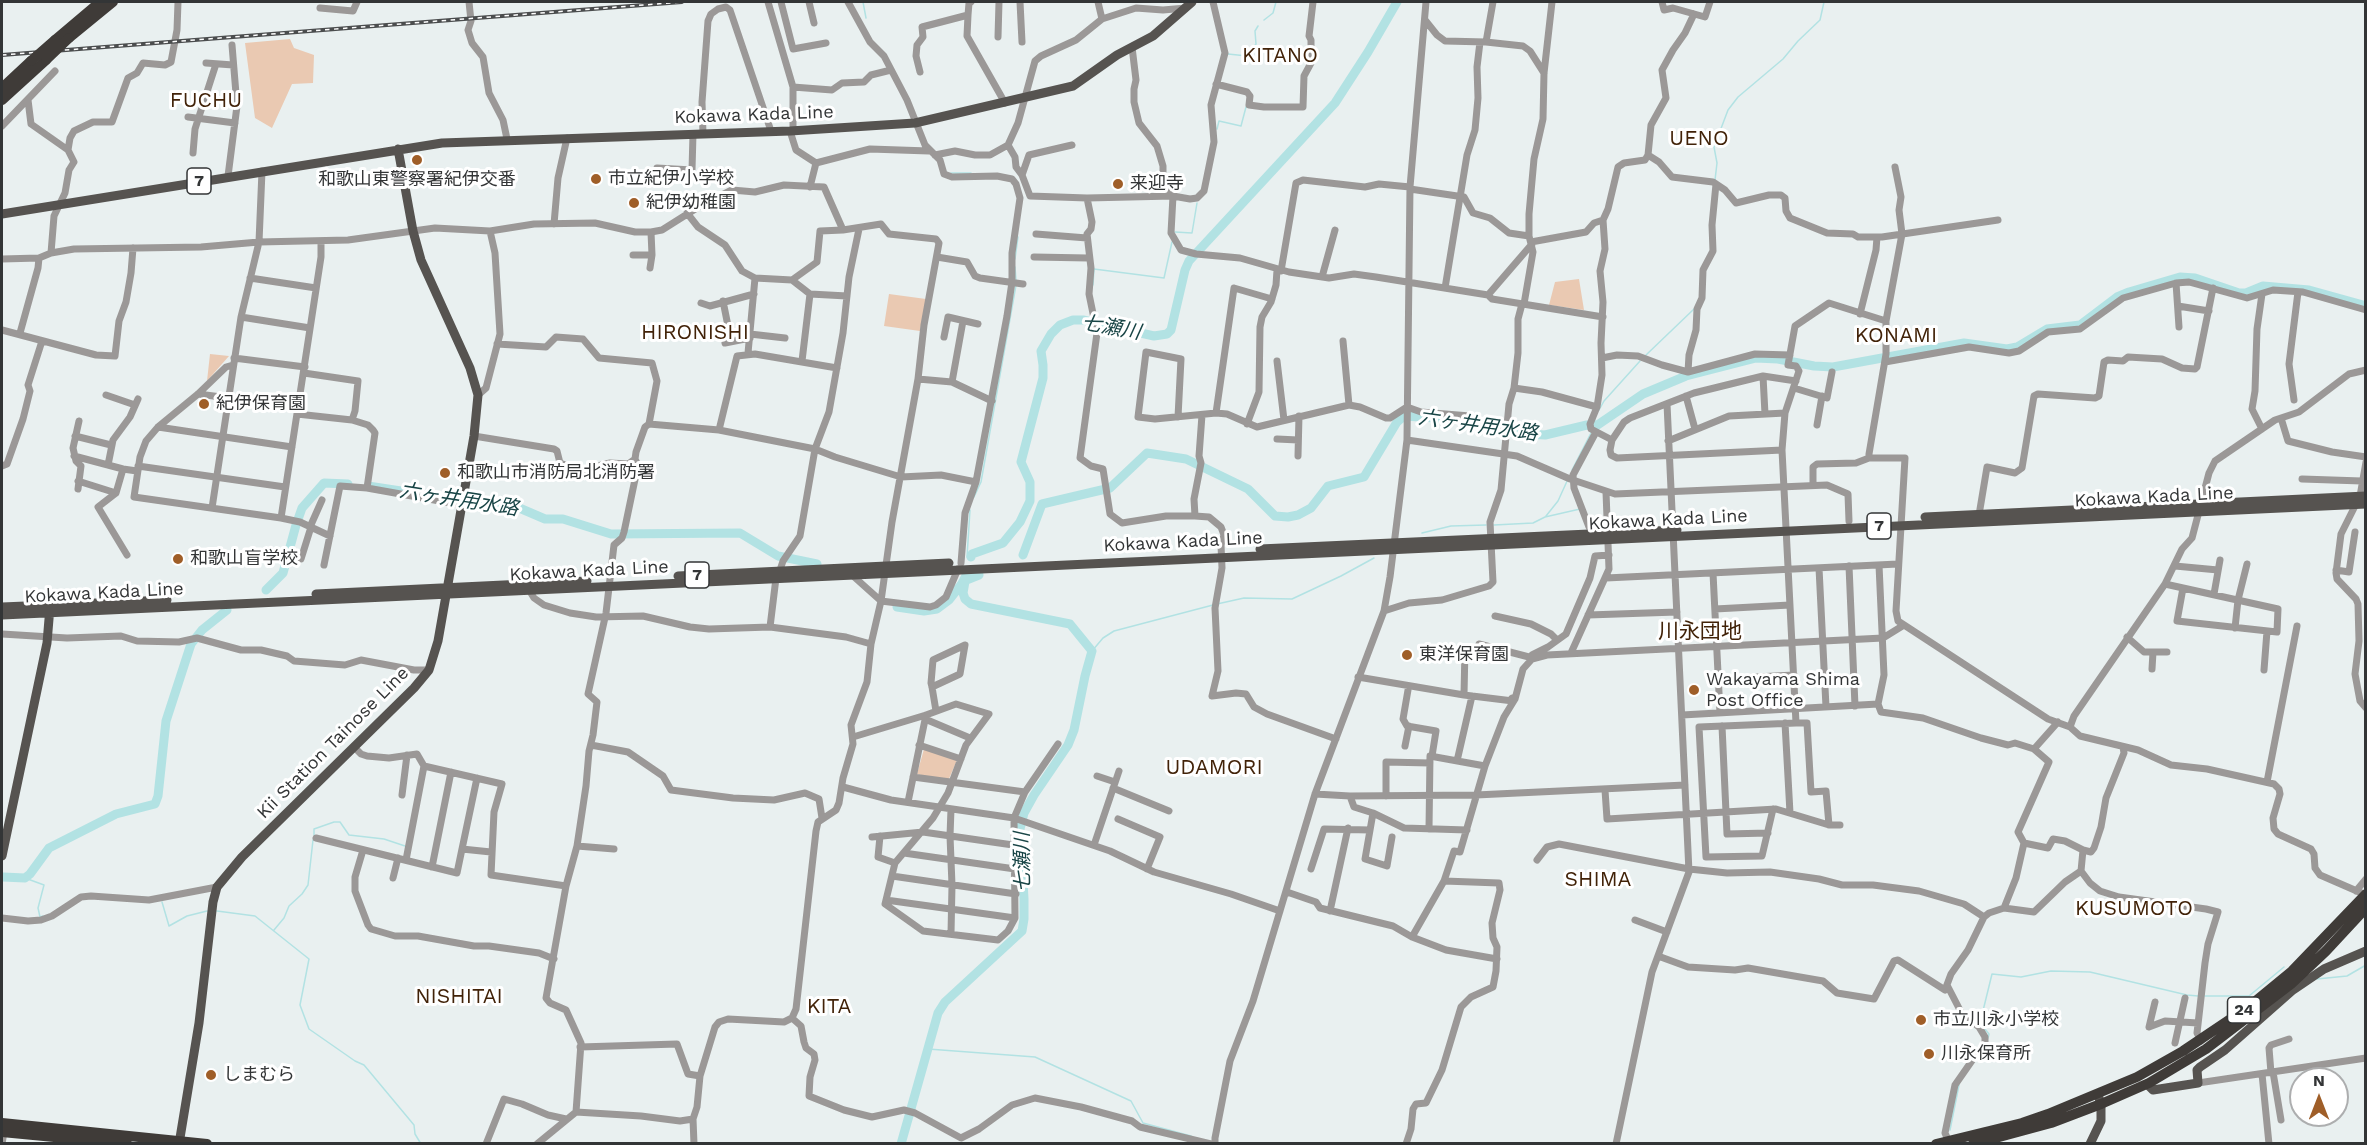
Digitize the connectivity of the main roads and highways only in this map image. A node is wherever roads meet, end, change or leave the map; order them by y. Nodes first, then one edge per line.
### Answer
1 (100, 2) edge
2 (113, 2) edge
3 (1189, 4) edge
4 (2, 88) edge
5 (2, 100) edge
6 (398, 149) junction
7 (2, 214) edge
8 (2362, 500) edge
9 (2200, 508) junction
10 (1901, 522) junction
11 (1786, 526) junction
12 (885, 569) junction
13 (778, 574) junction
14 (610, 583) junction
15 (446, 591) junction
16 (2, 607) edge
17 (50, 609) junction
18 (2, 615) edge
19 (2, 856) edge
20 (2363, 894) edge
21 (2366, 908) edge
22 (2322, 949) junction
23 (2366, 951) edge
24 (2337, 963) junction
25 (2206, 1049) junction
26 (2148, 1084) junction
27 (2100, 1099) junction
28 (2, 1129) edge
29 (179, 1142) edge
30 (1949, 1142) edge
31 (127, 1143) edge
32 (207, 1143) edge
33 (1936, 1143) edge
34 (1973, 1143) edge
35 (2090, 1143) edge

1 - 4 highway, bridge
2 - 5 highway, bridge
3 - 6 main road, Kokawa Kada Line / 7
6 - 7 main road, Kokawa Kada Line / 7
6 - 15 main road, Kii Station Tainose Line
8 - 9 main road, Kokawa Kada Line / 7
9 - 10 main road, Kokawa Kada Line / 7
9 - 10 main road, Kokawa Kada Line / 7
10 - 11 main road, Kokawa Kada Line / 7
10 - 11 main road, Kokawa Kada Line / 7
11 - 12 main road, Kokawa Kada Line / 7
12 - 13 main road, Kokawa Kada Line / 7
12 - 13 main road, Kokawa Kada Line / 7
13 - 14 main road, Kokawa Kada Line / 7
14 - 15 main road, Kokawa Kada Line / 7
14 - 15 main road, Kokawa Kada Line / 7
15 - 17 main road, Kokawa Kada Line / 7
15 - 29 main road, Kii Station Tainose Line
16 - 17 main road, Kokawa Kada Line / 7
17 - 18 main road, Kokawa Kada Line / 7
17 - 19 main road
20 - 22 highway, 24
21 - 22 highway, 24
22 - 24 main road
22 - 25 highway, 24
23 - 24 main road
24 - 25 main road
25 - 26 highway, 24
25 - 26 main road
25 - 27 highway, 24
26 - 27 highway, 24
27 - 30 highway, 24
27 - 34 highway, 24
27 - 35 main road
28 - 29 highway
28 - 31 highway
29 - 32 highway
30 - 33 highway, 24

